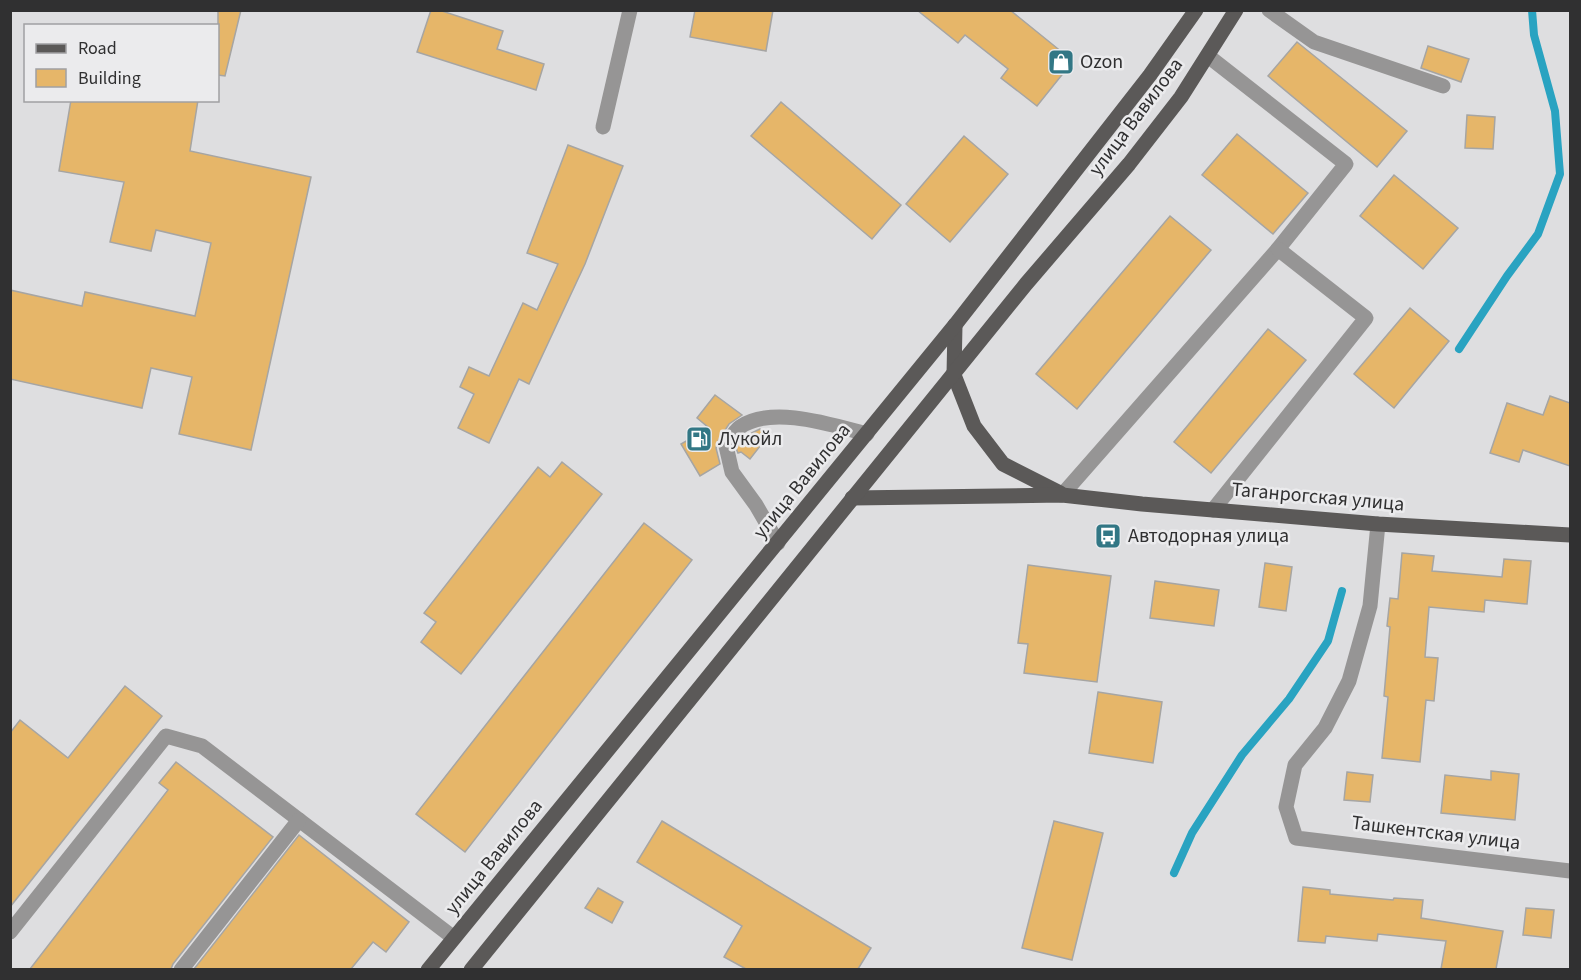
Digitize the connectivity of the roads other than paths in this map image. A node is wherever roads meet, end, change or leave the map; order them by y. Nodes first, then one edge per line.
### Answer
1 (630, 10) edge
2 (1196, 10) edge
3 (1236, 10) edge
4 (1269, 10) edge
5 (1208, 56) junction
6 (1443, 86) dead end
7 (603, 127) dead end
8 (1278, 249) junction
9 (955, 325) junction
10 (954, 375) junction
11 (867, 434) junction
12 (1062, 495) junction
13 (852, 498) junction
14 (1213, 510) junction
15 (1378, 524) junction
16 (1570, 535) edge
17 (778, 543) junction
18 (299, 820) junction
19 (1570, 871) edge
20 (10, 932) edge
21 (454, 938) junction
22 (181, 969) edge
23 (428, 969) edge
24 (471, 969) edge

1 - 7 street
2 - 9 main road, улица Вавилова
3 - 5 main road, улица Вавилова
4 - 6 street
5 - 8 street
5 - 10 main road, улица Вавилова
8 - 12 street
8 - 14 street
9 - 10 main road, Таганрогская улица
9 - 11 main road, улица Вавилова
10 - 12 main road, Таганрогская улица
10 - 13 main road, улица Вавилова
11 - 17 main road, улица Вавилова
11 - 17 street
12 - 13 main road, Таганрогская улица
12 - 14 main road, Таганрогская улица
13 - 24 main road, улица Вавилова
14 - 15 main road, Таганрогская улица
15 - 16 main road, Таганрогская улица
15 - 19 street, Ташкентская улица
17 - 21 main road, улица Вавилова
18 - 20 street
18 - 21 street
18 - 22 street
21 - 23 main road, улица Вавилова

